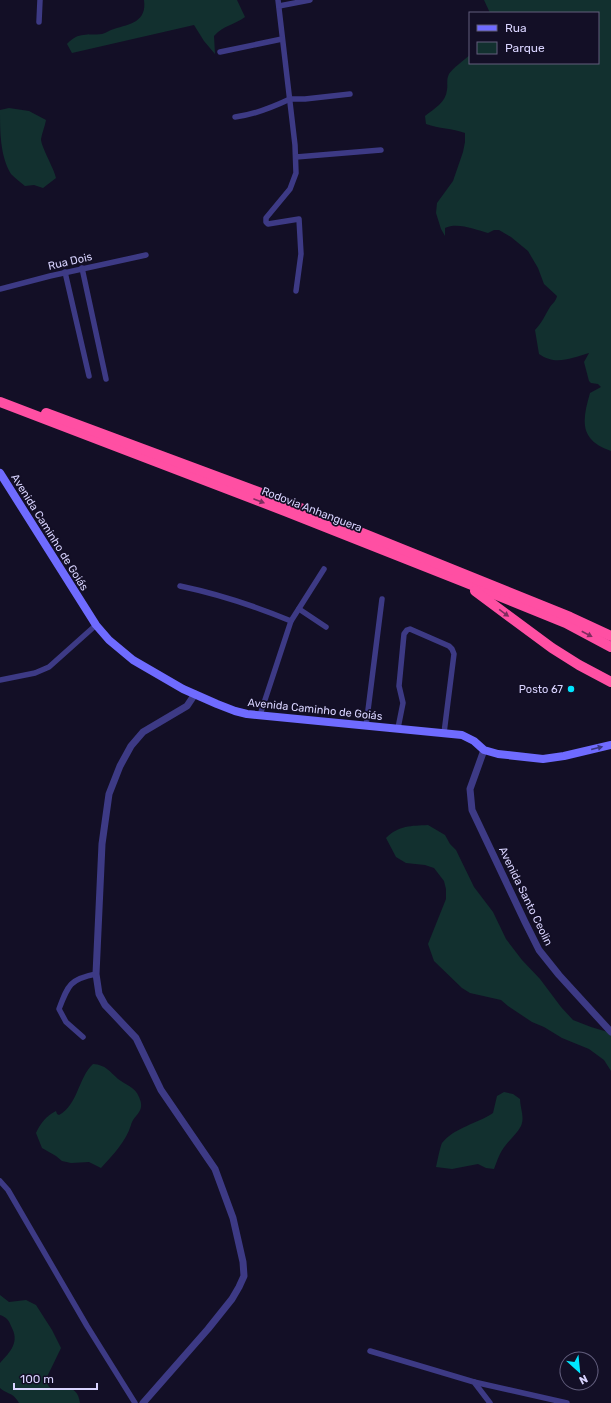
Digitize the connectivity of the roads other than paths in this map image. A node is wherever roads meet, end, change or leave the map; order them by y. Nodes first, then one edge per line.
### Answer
1 (40, 0) edge
2 (310, 0) edge
3 (278, 3) edge
4 (39, 22) dead end
5 (282, 39) junction
6 (220, 52) dead end
7 (350, 94) dead end
8 (290, 99) junction
9 (235, 117) dead end
10 (381, 150) dead end
11 (296, 158) junction
12 (146, 255) dead end
13 (82, 268) junction
14 (65, 272) junction
15 (0, 289) edge
16 (296, 291) dead end
17 (88, 376) dead end
18 (106, 379) dead end
19 (0, 395) edge
20 (0, 402) edge
21 (0, 473) edge
22 (324, 569) dead end
23 (462, 581) junction
24 (180, 586) dead end
25 (382, 599) dead end
26 (299, 609) junction
27 (291, 621) junction
28 (96, 625) junction
29 (326, 627) dead end
30 (599, 630) junction
31 (611, 630) edge
32 (611, 636) edge
33 (611, 647) edge
34 (0, 680) edge
35 (611, 682) edge
36 (195, 694) junction
37 (260, 715) junction
38 (366, 726) junction
39 (398, 728) junction
40 (444, 733) junction
41 (611, 745) edge
42 (484, 750) junction
43 (96, 974) junction
44 (611, 1032) edge
45 (83, 1038) dead end
46 (0, 1181) edge
47 (370, 1351) dead end
48 (474, 1382) junction
49 (135, 1403) edge
50 (143, 1403) edge
51 (490, 1403) edge
52 (567, 1403) edge

1 - 4 street
2 - 3 street
3 - 5 street
5 - 6 street
5 - 8 street
7 - 8 street
8 - 9 street
8 - 11 street
10 - 11 street
11 - 16 street
12 - 13 street, Rua Dois
13 - 14 street, Rua Dois
13 - 18 street
14 - 15 street, Rua Dois
14 - 17 street
19 - 30 highway, Rodovia Anhanguera
20 -> 23 highway, Rodovia Anhanguera
21 - 28 main road, Avenida Caminho de Goiás
22 - 26 street
23 -> 33 highway, Rodovia Anhanguera
23 -> 35 highway
24 - 27 street
25 - 38 street
26 - 27 street
26 - 29 street
27 - 37 street
28 - 34 street
28 - 36 main road, Avenida Caminho de Goiás
30 - 31 highway
30 - 32 highway, Rodovia Anhanguera
36 - 37 main road, Avenida Caminho de Goiás
36 - 43 street
37 - 38 main road, Avenida Caminho de Goiás
38 - 39 main road, Avenida Caminho de Goiás
39 - 40 main road, Avenida Caminho de Goiás
39 - 40 street
40 - 42 main road, Avenida Caminho de Goiás
42 -> 41 main road, Avenida Caminho de Goiás
42 - 44 street, Avenida Santo Ceolin
43 - 45 street
43 - 50 street
46 - 49 street
47 - 48 street
48 - 51 street
48 - 52 street

